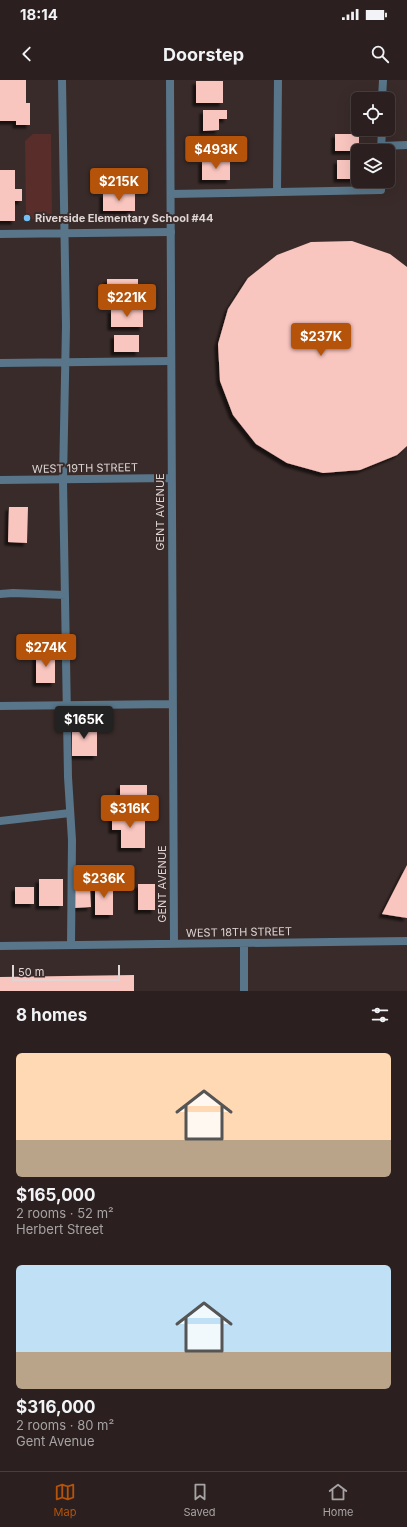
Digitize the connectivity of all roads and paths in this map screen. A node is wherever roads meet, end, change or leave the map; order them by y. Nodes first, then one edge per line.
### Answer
1 (62, 80) edge
2 (170, 80) edge
3 (278, 80) edge
4 (382, 80) edge
5 (382, 92) edge
6 (407, 145) edge
7 (395, 146) edge
8 (381, 188) edge
9 (278, 192) junction
10 (171, 194) junction
11 (171, 232) junction
12 (0, 234) edge
13 (64, 234) junction
14 (171, 361) junction
15 (65, 362) junction
16 (0, 363) edge
17 (171, 478) junction
18 (0, 480) edge
19 (63, 480) junction
20 (0, 594) edge
21 (65, 595) junction
22 (172, 704) junction
23 (67, 705) junction
24 (0, 706) edge
25 (70, 813) junction
26 (0, 821) edge
27 (407, 941) edge
28 (244, 943) junction
29 (174, 944) junction
30 (71, 945) junction
31 (0, 946) edge
32 (244, 991) edge

1 - 13 street
2 - 10 street, GENT AVENUE
3 - 9 street
4 - 5 street
6 - 7 street
8 - 9 street
9 - 10 street
10 - 11 street, GENT AVENUE
11 - 13 street
11 - 14 street, GENT AVENUE
12 - 13 street
13 - 15 street
14 - 15 street
14 - 17 street, GENT AVENUE
15 - 16 street
15 - 19 street
17 - 19 street, WEST 19TH STREET
17 - 22 street, GENT AVENUE
18 - 19 street, WEST 19TH STREET
19 - 21 street
20 - 21 street
21 - 23 street
22 - 23 street
22 - 29 street, GENT AVENUE
23 - 24 street
23 - 25 street
25 - 26 street
25 - 30 street
27 - 28 street, WEST 18TH STREET
28 - 29 street, WEST 18TH STREET
28 - 32 street
29 - 30 street, WEST 18TH STREET
30 - 31 street, WEST 18TH STREET

